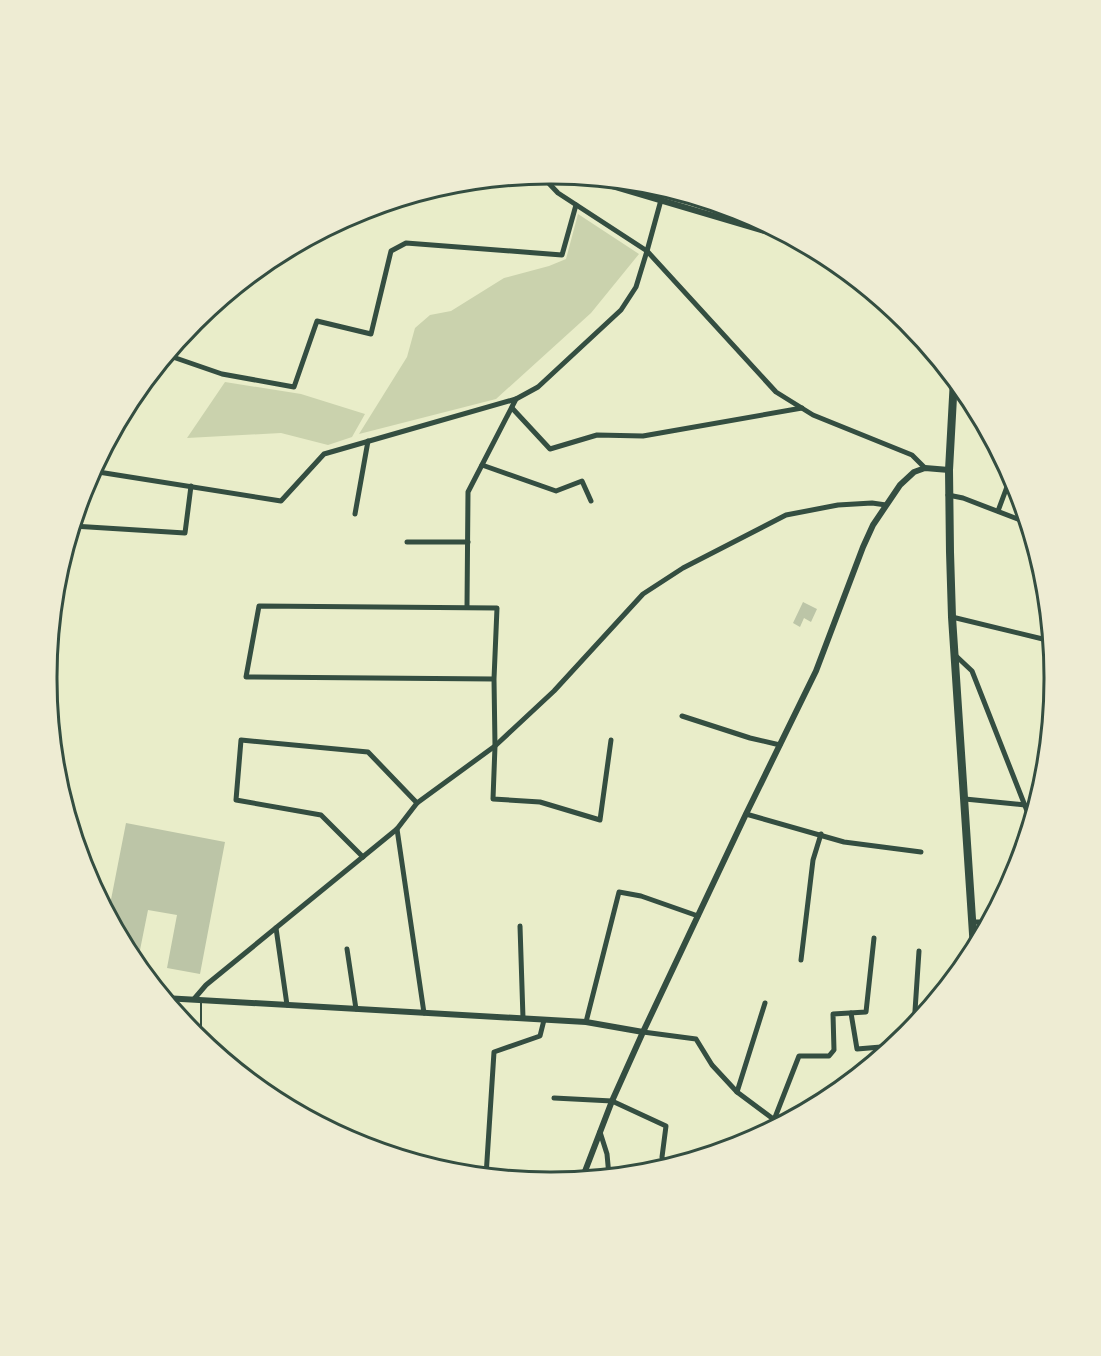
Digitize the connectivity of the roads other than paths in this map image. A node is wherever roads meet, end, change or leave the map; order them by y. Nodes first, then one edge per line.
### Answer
1 (549, 184) edge
2 (633, 192) edge
3 (661, 200) junction
4 (576, 205) junction
5 (749, 226) edge
6 (647, 251) junction
7 (175, 358) edge
8 (953, 393) edge
9 (516, 399) junction
10 (512, 408) junction
11 (802, 408) junction
12 (368, 441) junction
13 (482, 465) junction
14 (925, 468) junction
15 (949, 470) junction
16 (102, 473) edge
17 (191, 486) junction
18 (1006, 489) edge
19 (948, 495) junction
20 (591, 501) dead end
21 (886, 505) junction
22 (998, 512) junction
23 (355, 514) dead end
24 (1018, 519) edge
25 (81, 526) edge
26 (406, 542) dead end
27 (468, 542) junction
28 (467, 608) junction
29 (952, 617) junction
30 (1042, 639) edge
31 (955, 655) junction
32 (494, 679) junction
33 (682, 716) dead end
34 (610, 740) dead end
35 (780, 745) junction
36 (495, 746) junction
37 (965, 799) junction
38 (417, 802) junction
39 (1025, 805) junction
40 (1026, 808) edge
41 (746, 814) junction
42 (396, 830) junction
43 (821, 834) junction
44 (921, 852) dead end
45 (363, 857) junction
46 (698, 916) junction
47 (973, 922) junction
48 (980, 922) edge
49 (520, 926) dead end
50 (276, 928) junction
51 (973, 932) edge
52 (874, 938) dead end
53 (347, 949) dead end
54 (919, 951) dead end
55 (801, 960) dead end
56 (176, 999) edge
57 (197, 1000) junction
58 (765, 1003) dead end
59 (287, 1005) junction
60 (356, 1009) junction
61 (915, 1010) edge
62 (424, 1012) junction
63 (851, 1013) junction
64 (523, 1018) junction
65 (544, 1020) junction
66 (586, 1022) junction
67 (199, 1024) edge
68 (644, 1032) junction
69 (878, 1047) edge
70 (737, 1092) junction
71 (554, 1098) dead end
72 (612, 1101) junction
73 (775, 1118) edge
74 (773, 1119) edge
75 (600, 1132) junction
76 (662, 1159) edge
77 (487, 1167) edge
78 (608, 1168) edge
79 (586, 1170) edge

1 - 4 street
2 - 3 street
3 - 5 street
3 - 6 street
4 - 6 street
4 - 7 street
6 - 9 street
6 - 11 street
8 - 15 main road
9 - 10 street
9 - 12 street
10 - 11 street
10 - 13 street
11 - 14 street
12 - 17 street
12 - 23 street
13 - 20 street
13 - 27 street
14 - 15 street
14 - 21 street
15 - 19 main road
16 - 17 street
17 - 25 street
18 - 22 street
19 - 22 street
19 - 29 main road
21 - 35 street
21 - 36 street
22 - 24 street
26 - 27 street
27 - 28 street
28 - 32 street
28 - 32 street
29 - 30 street
29 - 31 main road
31 - 37 main road
31 - 39 street
32 - 36 street
33 - 35 street
34 - 36 street
35 - 41 street
36 - 38 street
37 - 39 street
37 - 47 main road
38 - 42 street
38 - 45 street
39 - 40 street
41 - 43 street
41 - 46 street
42 - 45 street
42 - 62 street
43 - 44 street
43 - 55 street
45 - 50 street
46 - 66 street
46 - 68 street
47 - 48 street
47 - 51 main road
49 - 64 street
50 - 57 street
50 - 59 street
52 - 63 street
53 - 60 street
54 - 61 street
56 - 57 street
57 - 59 street
57 - 67 lane
58 - 70 street
59 - 60 street
60 - 62 street
62 - 64 street
63 - 69 street
63 - 73 street
64 - 65 street
65 - 66 street
65 - 77 street
66 - 68 street
68 - 70 street
68 - 72 street
70 - 74 street
71 - 72 street
72 - 75 street
72 - 76 street
75 - 78 street
75 - 79 street

